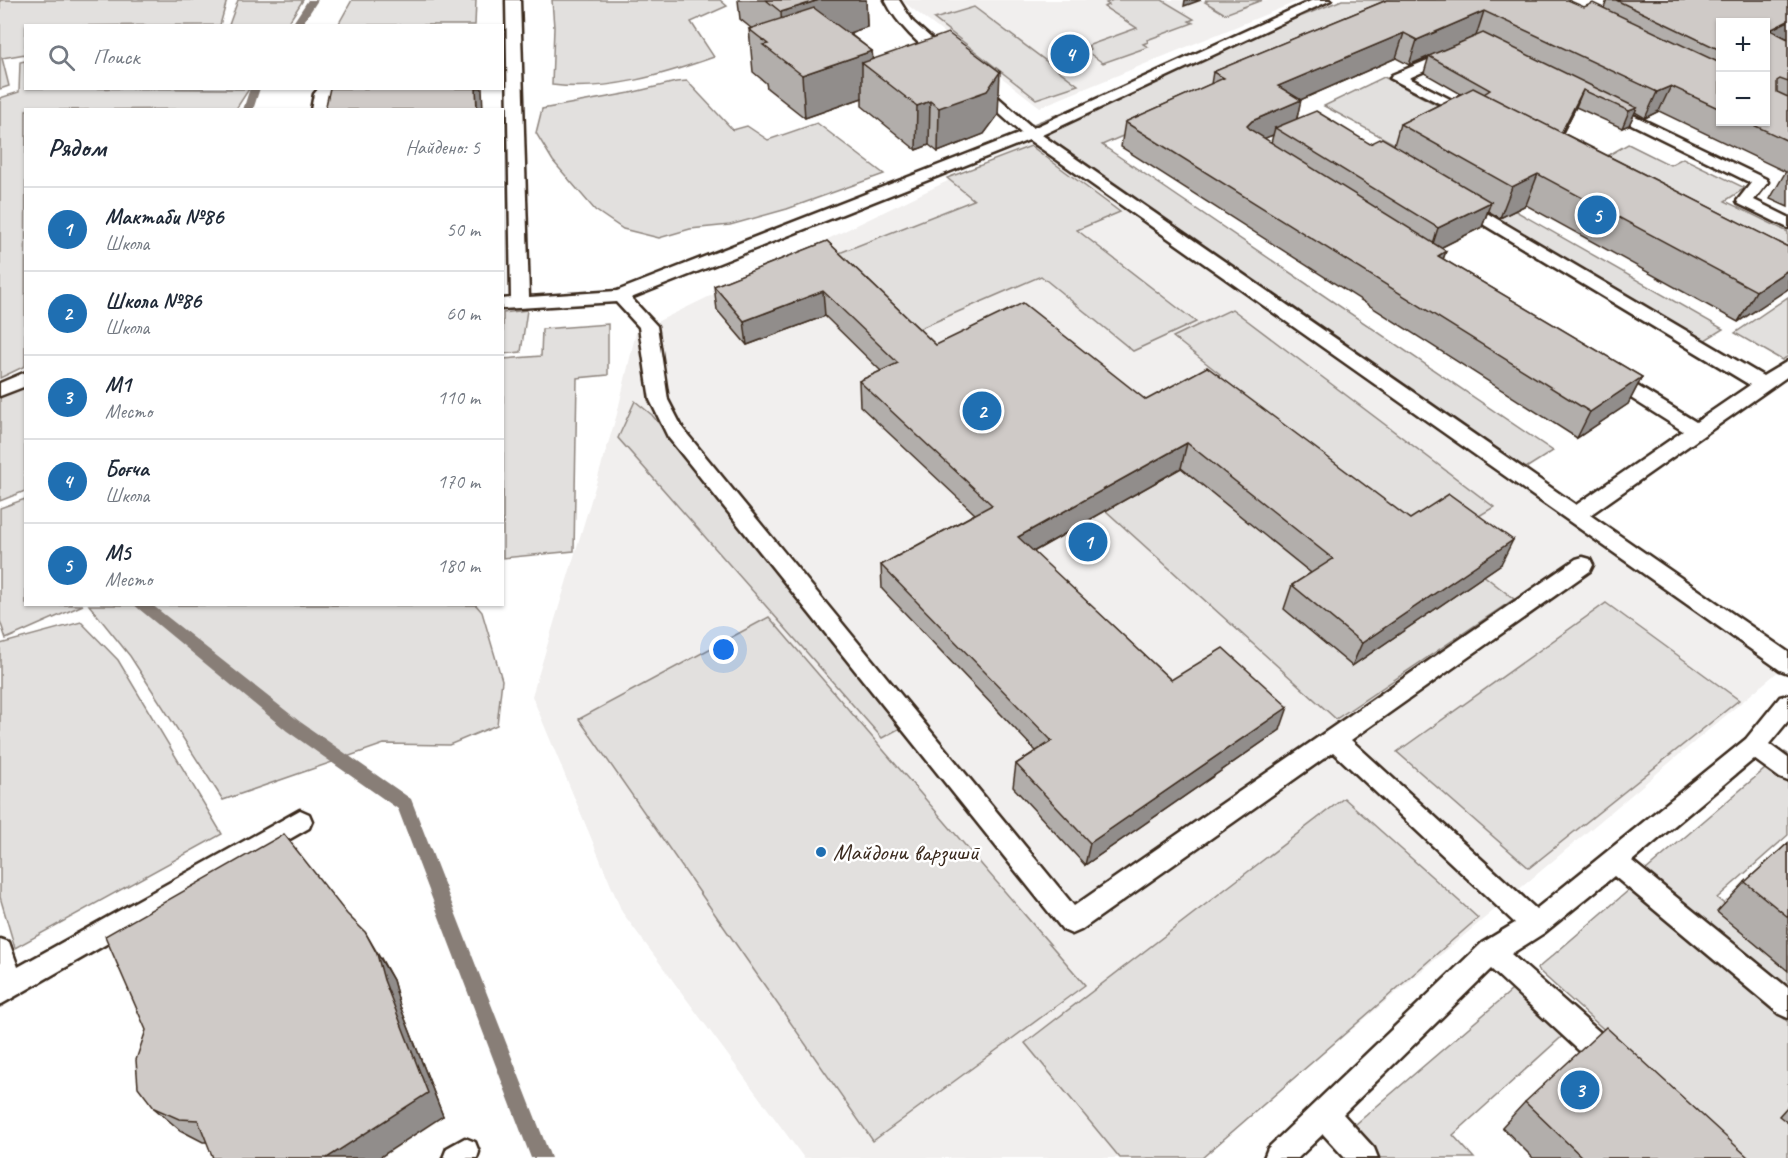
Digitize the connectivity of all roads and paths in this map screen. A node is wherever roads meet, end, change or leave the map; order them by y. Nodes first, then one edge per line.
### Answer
1 (513, 0) edge
2 (892, 0) edge
3 (1324, 0) edge
4 (1467, 46) edge
5 (509, 55) edge
6 (953, 65) edge
7 (970, 80) edge
8 (326, 90) edge
9 (1593, 99) edge
10 (318, 108) edge
11 (1479, 120) edge
12 (1031, 134) junction
13 (1445, 195) edge
14 (1788, 223) edge
15 (511, 278) edge
16 (620, 296) junction
17 (520, 302) junction
18 (504, 304) edge
19 (1788, 367) edge
20 (1596, 368) edge
21 (24, 379) edge
22 (1763, 384) junction
23 (0, 390) edge
24 (1697, 431) junction
25 (1576, 515) junction
26 (1583, 566) dead end
27 (1788, 664) edge
28 (1788, 704) edge
29 (1334, 739) junction
30 (1754, 746) junction
31 (1788, 771) edge
32 (300, 821) dead end
33 (1613, 860) junction
34 (1534, 925) junction
35 (0, 951) edge
36 (1491, 952) junction
37 (5, 989) edge
38 (1788, 1005) edge
39 (1631, 1079) edge
40 (1325, 1115) junction
41 (1278, 1158) edge
42 (1364, 1158) edge

1 - 5 lane
2 - 6 lane
3 - 12 lane
4 - 11 lane
5 - 15 lane
7 - 12 lane
8 - 10 lane
9 - 14 lane
12 - 16 lane
12 - 25 lane
13 - 22 lane
15 - 17 lane
16 - 17 lane
16 - 29 lane
17 - 18 lane
19 - 22 lane
20 - 24 lane
21 - 23 lane
22 - 24 lane
24 - 25 lane
25 - 27 lane
26 - 29 lane
28 - 30 lane
29 - 34 lane
30 - 31 lane
30 - 33 lane
32 - 37 lane
33 - 34 lane
33 - 38 lane
34 - 36 lane
35 - 37 lane
36 - 39 lane
36 - 40 lane
40 - 41 lane
40 - 42 lane

